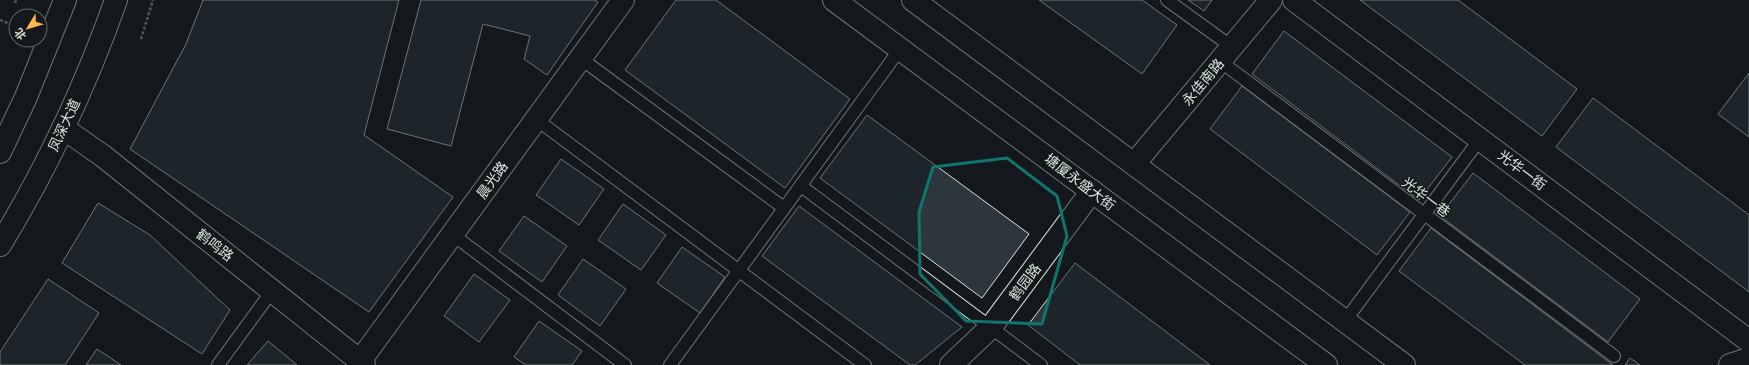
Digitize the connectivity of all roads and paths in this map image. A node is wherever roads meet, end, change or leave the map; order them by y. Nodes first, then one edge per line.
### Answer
1 (65, 0) edge
2 (116, 0) edge
3 (152, 0) edge
4 (623, 0) edge
5 (834, 0) edge
6 (913, 0) edge
7 (1167, 0) edge
8 (1271, 0) edge
9 (1294, 0) edge
10 (141, 39) dead end
11 (900, 49) junction
12 (1226, 54) junction
13 (580, 58) junction
14 (536, 119) junction
15 (63, 128) junction
16 (1480, 139) junction
17 (0, 152) edge
18 (1134, 164) junction
19 (801, 186) junction
20 (1092, 191) junction
21 (784, 208) junction
22 (1425, 214) junction
23 (452, 234) junction
24 (0, 245) edge
25 (739, 271) junction
26 (272, 290) junction
27 (1345, 321) junction
28 (991, 327) junction
29 (1749, 341) edge
30 (1614, 356) dead end
31 (1749, 359) edge
32 (362, 363) edge
33 (218, 365) edge
34 (625, 365) edge
35 (670, 365) edge
36 (865, 365) edge
37 (951, 365) edge
38 (1041, 365) edge
39 (1326, 365) edge
40 (1404, 365) edge
41 (1730, 365) edge

1 - 17 street
2 - 15 street, 凤深大道
3 - 10 path
4 - 13 street, 晨光路
5 - 11 street, 塘厦永盛大街
6 - 18 street
7 - 12 lane, 光华一巷
8 - 12 street, 永佳南路
9 - 16 street, 光华一街
11 - 19 lane
11 - 20 street, 塘厦永盛大街
12 - 18 street, 永佳南路
12 - 22 lane, 光华一巷
13 - 14 street, 晨光路
13 - 21 lane
14 - 23 street, 晨光路
14 - 25 lane
15 - 24 street, 凤深大道
15 - 26 street, 鹤鸣路
16 - 22 lane
16 - 29 street, 光华一街
18 - 27 street
19 - 21 lane
19 - 28 lane
20 - 28 street, 鹤园路
20 - 39 street, 塘厦永盛大街
21 - 25 lane
22 - 27 lane
22 - 30 lane, 光华一巷
23 - 32 street, 晨光路
23 - 34 lane
25 - 35 lane
25 - 36 lane
26 - 32 street, 鹤鸣路
26 - 33 lane
27 - 40 street
28 - 37 street, 鹤园路
28 - 38 lane
31 - 41 street

